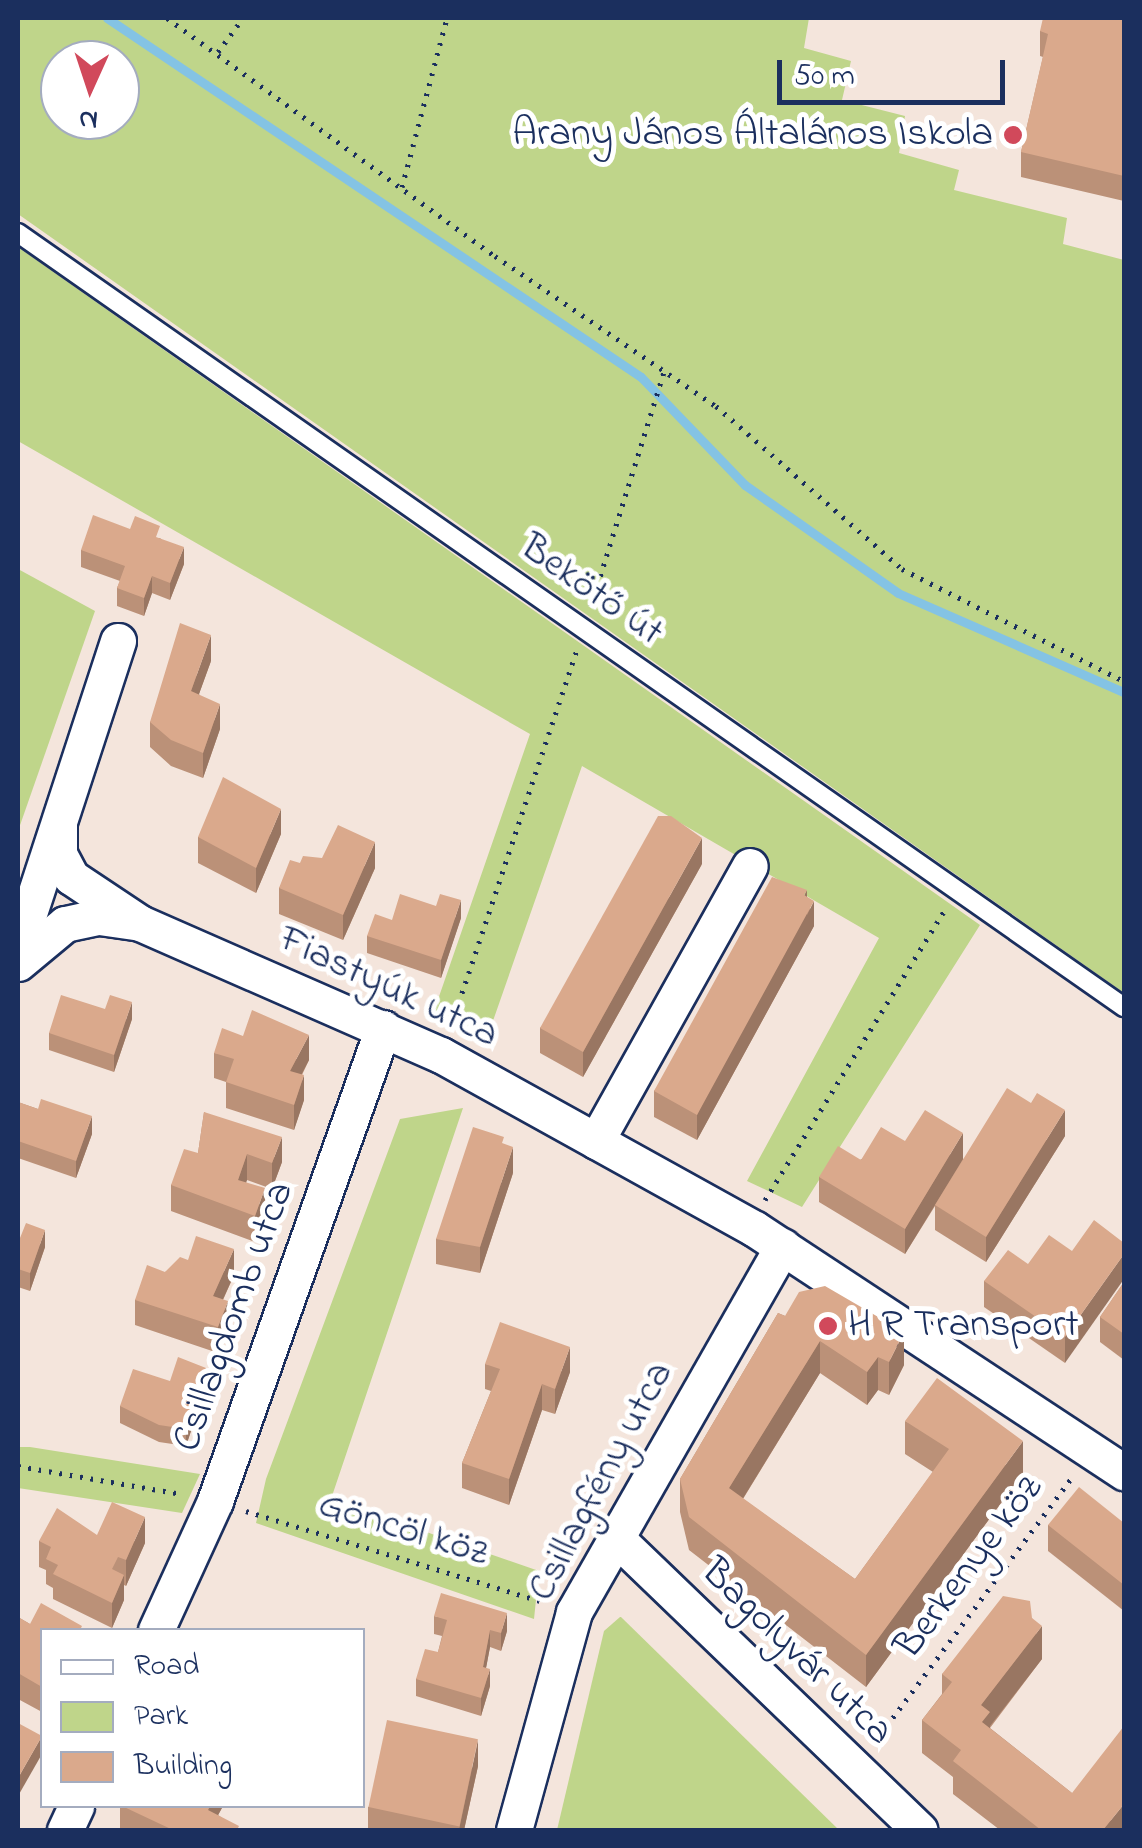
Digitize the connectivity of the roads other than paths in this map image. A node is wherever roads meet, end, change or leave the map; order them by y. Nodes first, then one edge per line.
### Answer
1 (18, 233) edge
2 (118, 641) dead end
3 (59, 824) junction
4 (750, 866) dead end
5 (140, 923) junction
6 (18, 947) edge
7 (18, 963) edge
8 (1124, 1006) edge
9 (383, 1028) junction
10 (596, 1140) junction
11 (769, 1238) junction
12 (1124, 1472) edge
13 (614, 1536) junction
14 (157, 1628) edge
15 (514, 1830) edge
16 (920, 1830) edge

1 - 8 lane, Bekötő út
2 - 3 street
3 - 5 street, Fiastyúk utca
3 - 6 street
4 - 10 street
5 - 7 street, Fiastyúk utca
5 - 9 street, Fiastyúk utca
9 - 10 street, Fiastyúk utca
9 - 14 street, Csillagdomb utca
10 - 11 street, Fiastyúk utca
11 - 12 street, Fiastyúk utca
11 - 13 street, Csillagfény utca
13 - 15 street, Csillagfény utca
13 - 16 street, Bagolyvár utca

